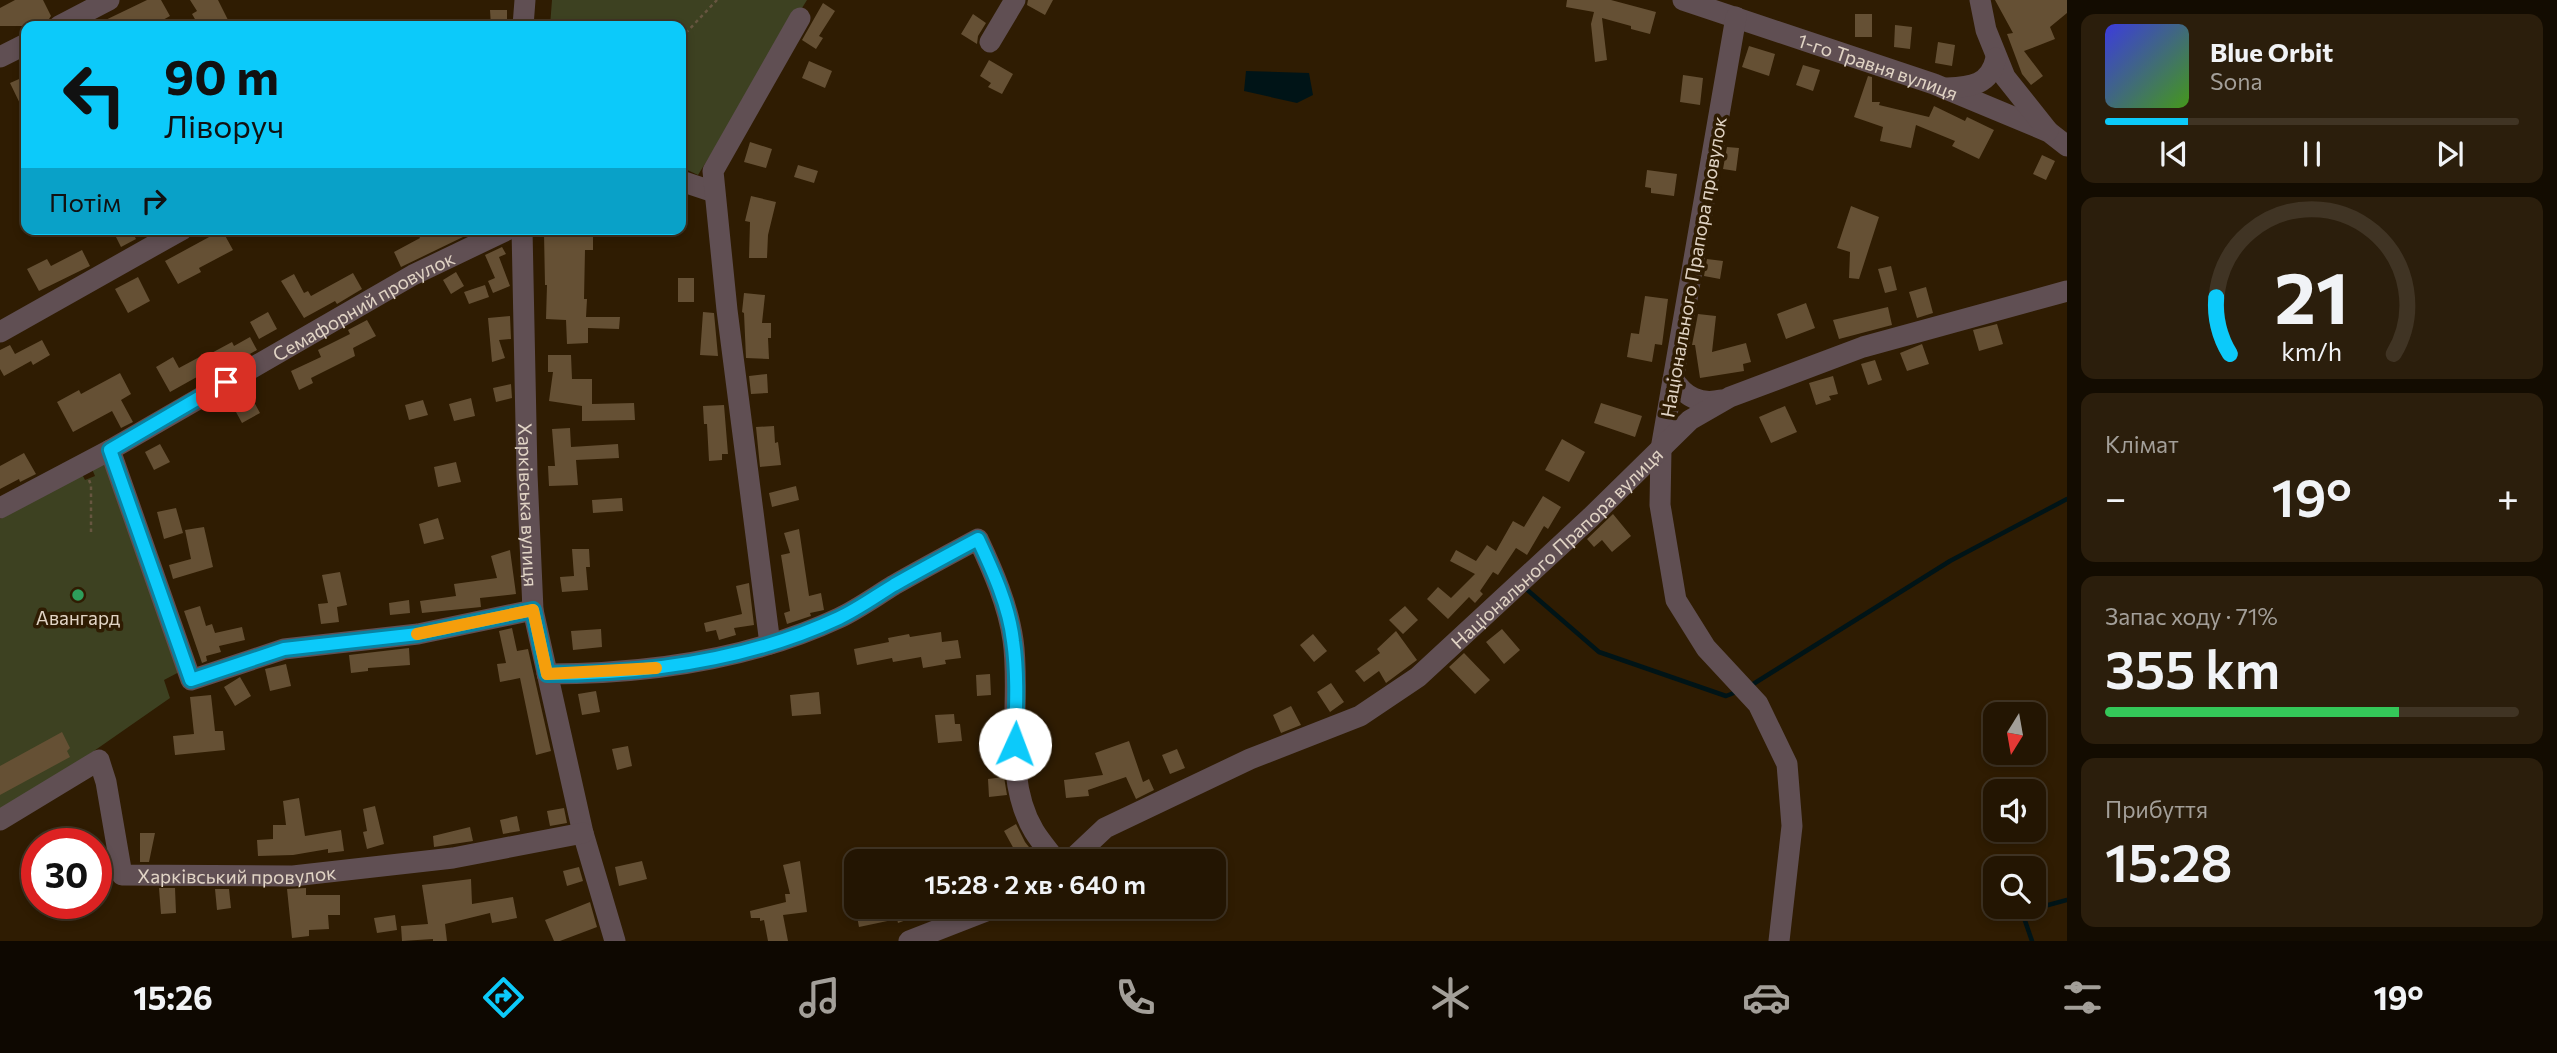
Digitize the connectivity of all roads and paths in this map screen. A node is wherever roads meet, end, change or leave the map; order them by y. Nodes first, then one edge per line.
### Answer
1 (110, 0) edge
2 (524, 0) edge
3 (717, 0) edge
4 (1015, 0) edge
5 (1683, 0) edge
6 (1980, 0) edge
7 (800, 18) dead end
8 (1735, 18) junction
9 (70, 21) edge
10 (523, 21) edge
11 (686, 33) edge
12 (990, 42) dead end
13 (21, 46) edge
14 (0, 57) edge
15 (1996, 58) junction
16 (1945, 88) junction
17 (2049, 132) junction
18 (2067, 146) edge
19 (686, 183) edge
20 (714, 192) junction
21 (172, 235) edge
22 (496, 235) edge
23 (522, 235) edge
24 (2067, 291) edge
25 (0, 332) edge
26 (1674, 379) junction
27 (1730, 397) junction
28 (1661, 449) junction
29 (110, 450) junction
30 (81, 465) junction
31 (0, 508) edge
32 (91, 534) dead end
33 (533, 610) junction
34 (770, 644) junction
35 (547, 674) junction
36 (0, 820) edge
37 (583, 833) junction
38 (1047, 849) edge
39 (1083, 849) edge
40 (966, 919) edge
41 (615, 941) edge
42 (909, 941) edge
43 (1779, 941) edge

1 - 9 street
2 - 10 street
3 - 11 path
4 - 12 street
5 - 8 street, 1-го Травня вулиця
6 - 15 street
7 - 20 street
8 - 16 street, 1-го Травня вулиця
8 - 26 street, Національного Прапора провулок
13 - 14 street
15 - 16 street
15 - 17 street
16 - 17 street, 1-го Травня вулиця
17 - 18 street, 1-го Травня вулиця
19 - 20 street
20 - 34 street
21 - 25 street
22 - 29 street, Семафорний провулок
23 - 33 street, Харківська вулиця
24 - 27 street, Національного Прапора вулиця
26 - 27 street
26 - 28 street, Національного Прапора провулок
27 - 28 street, Національного Прапора вулиця
28 - 39 street, Національного Прапора вулиця
28 - 43 street, Національного Прапора провулок
29 - 30 street, Семафорний провулок
29 - 33 street
30 - 31 street, Семафорний провулок
30 - 32 path
33 - 35 street, Харківська вулиця
34 - 35 street
34 - 38 street
35 - 37 street, Харківська вулиця
36 - 37 street, Харківський провулок
37 - 41 street, Харківська вулиця
40 - 42 street

